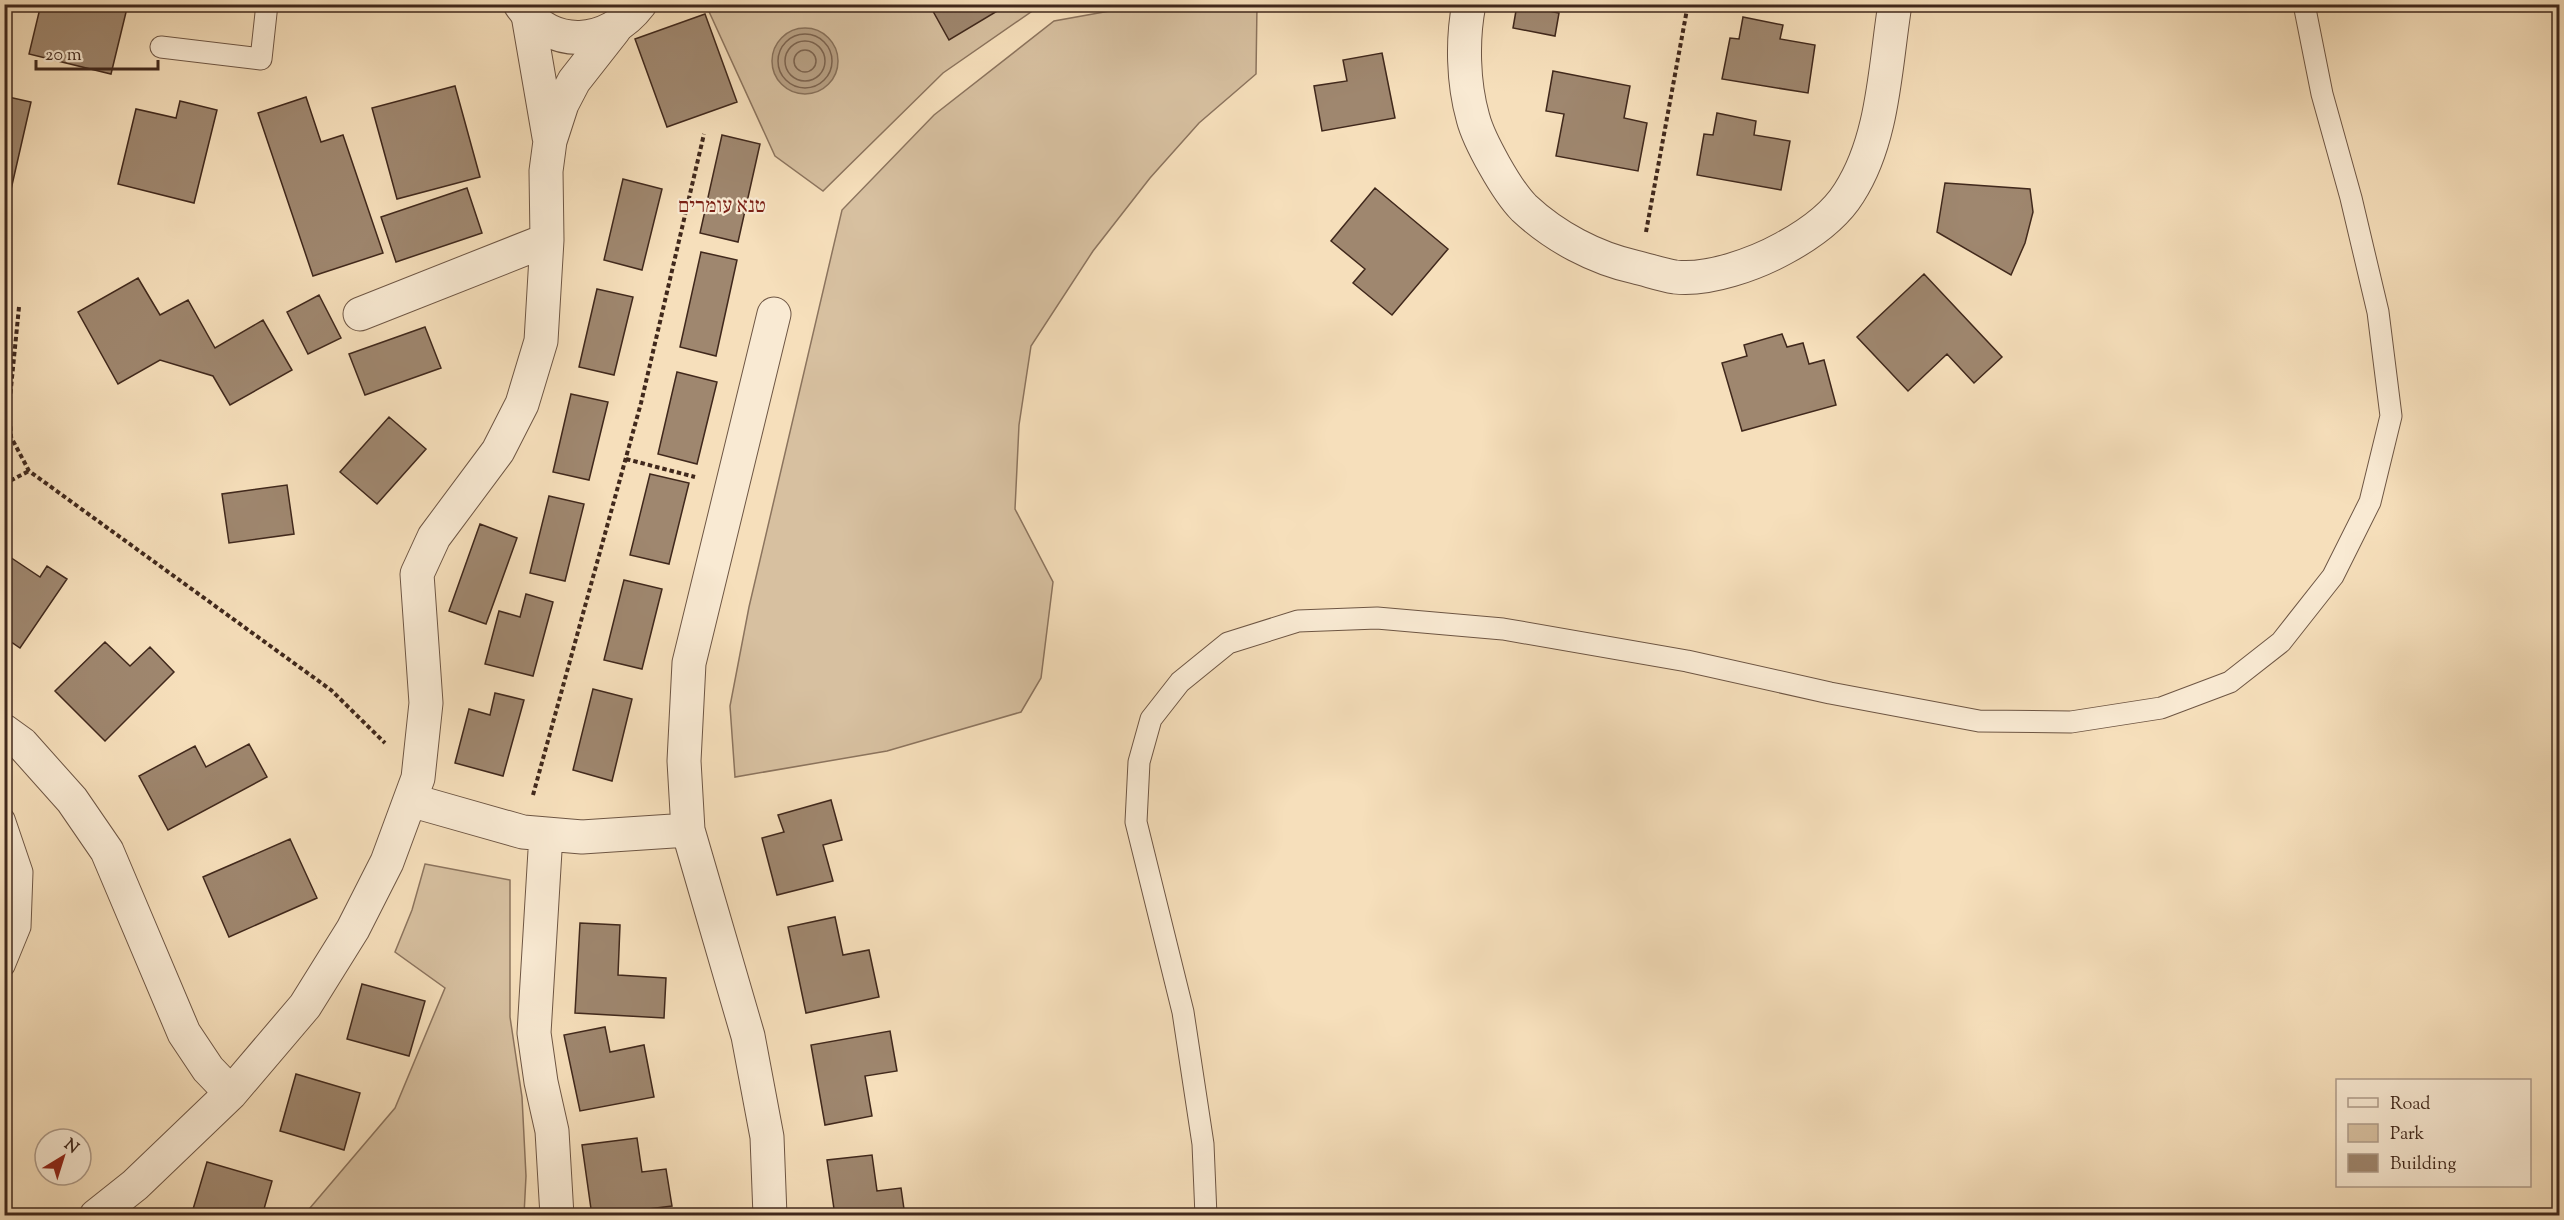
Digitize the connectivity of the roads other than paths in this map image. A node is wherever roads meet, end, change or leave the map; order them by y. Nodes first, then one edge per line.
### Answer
1 (267, 4) edge
2 (640, 4) edge
3 (1469, 4) edge
4 (1895, 4) edge
5 (2304, 4) edge
6 (524, 10) edge
7 (614, 30) junction
8 (161, 48) dead end
9 (550, 141) junction
10 (547, 240) junction
11 (360, 314) dead end
12 (774, 314) dead end
13 (4, 731) edge
14 (414, 789) junction
15 (4, 819) edge
16 (688, 830) junction
17 (535, 833) junction
18 (4, 966) edge
19 (231, 1093) junction
20 (96, 1215) edge
21 (557, 1215) edge
22 (770, 1215) edge
23 (1206, 1215) edge

1 - 8 lane
2 - 7 street
3 - 4 street
5 - 23 lane
6 - 7 street
6 - 9 street
7 - 9 street
9 - 10 street
10 - 11 street
10 - 14 street
12 - 16 street
13 - 19 street
14 - 17 street
14 - 19 street
15 - 18 lane
16 - 17 street
16 - 22 street
17 - 21 street
19 - 20 street

